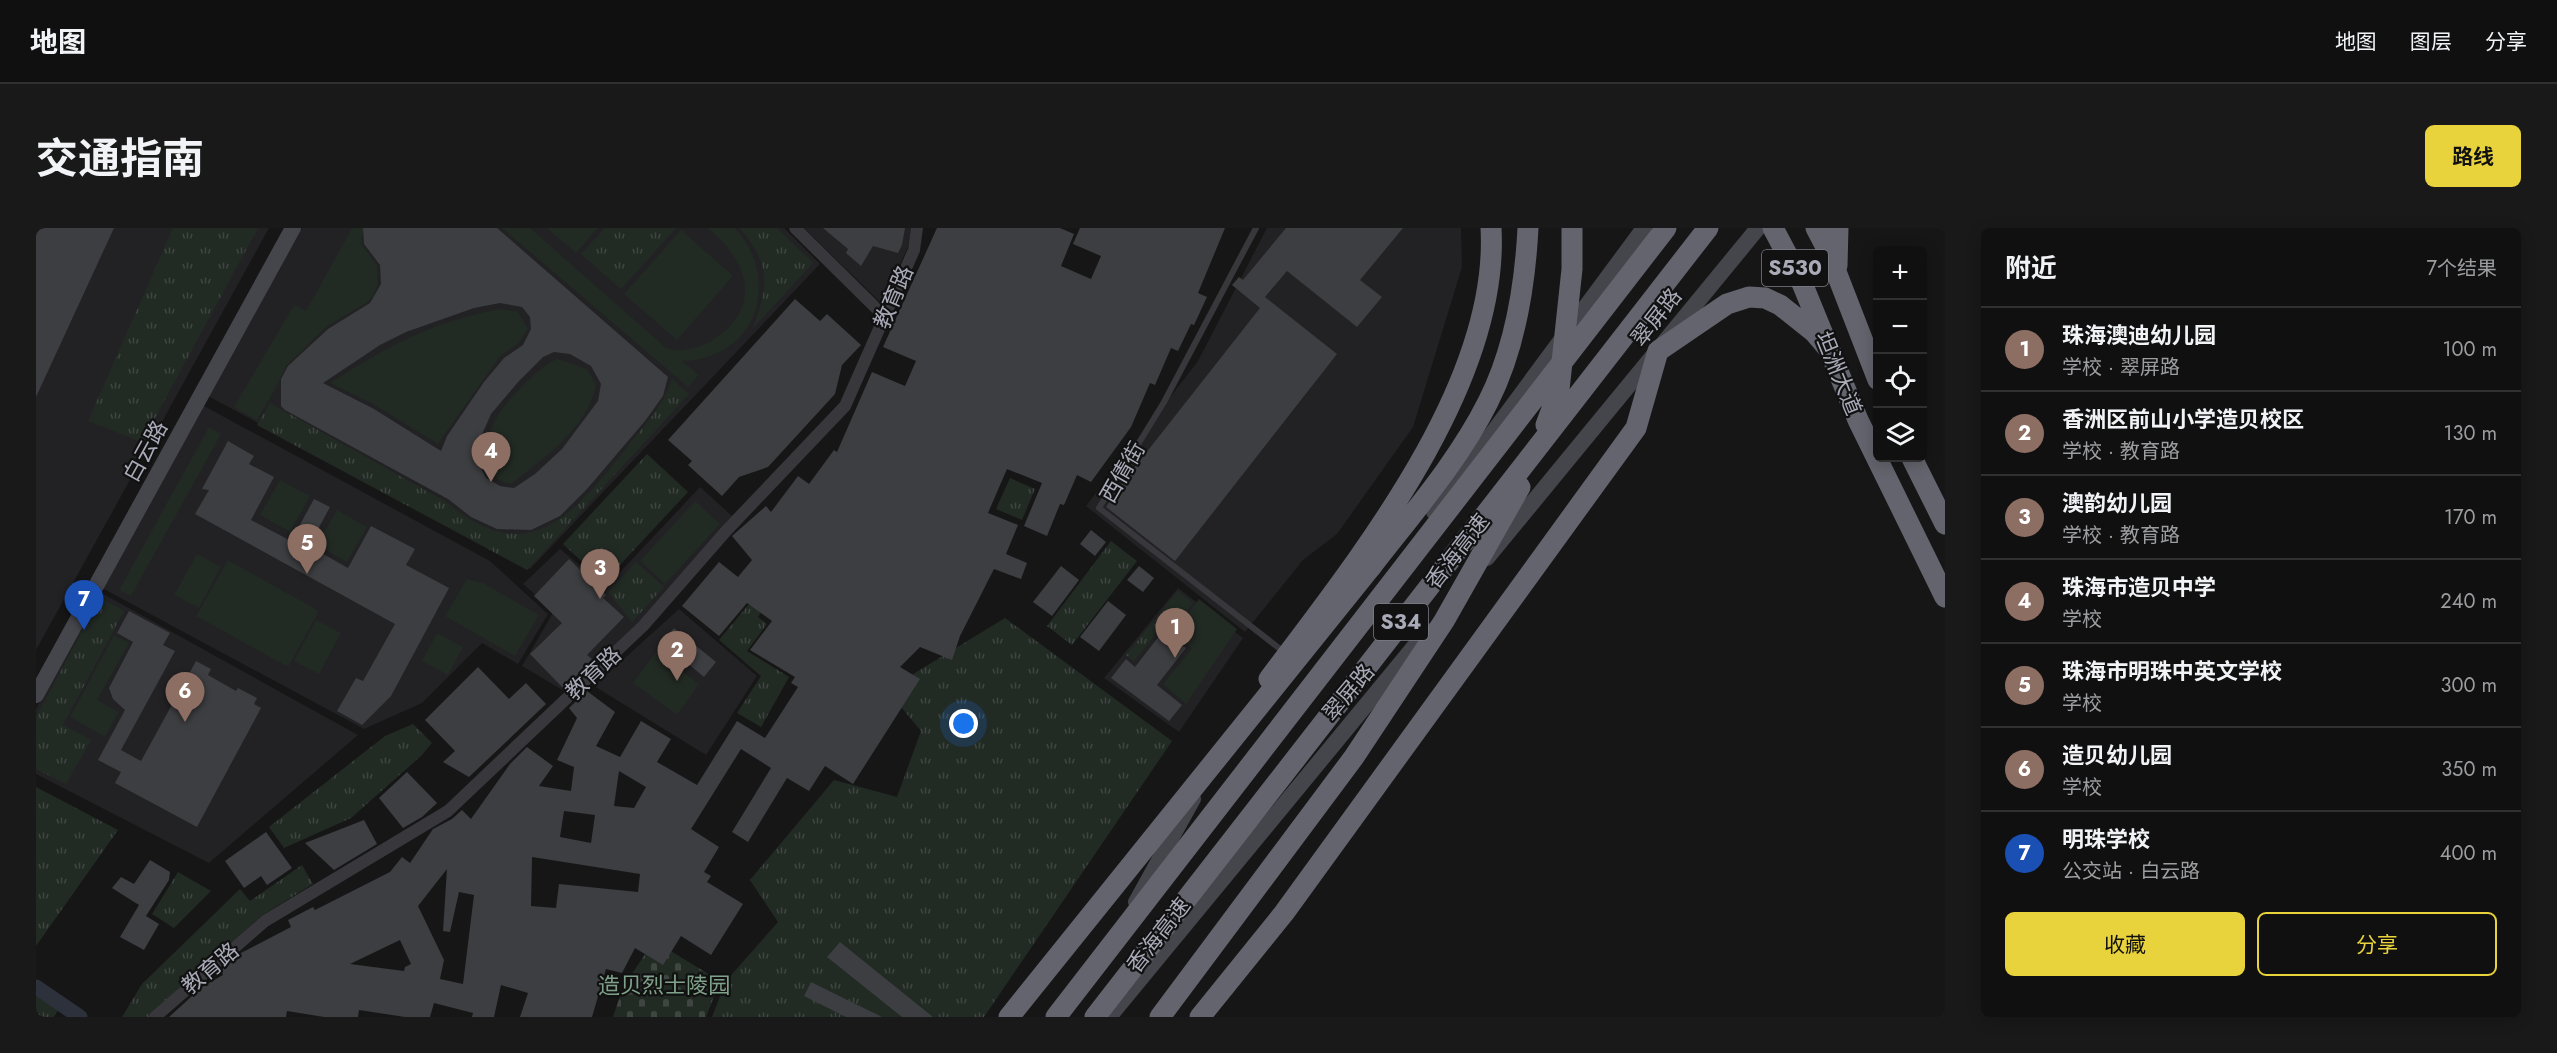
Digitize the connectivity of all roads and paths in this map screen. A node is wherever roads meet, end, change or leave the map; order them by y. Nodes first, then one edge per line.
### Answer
1 (293, 228) edge
2 (795, 228) edge
3 (918, 228) edge
4 (1256, 228) edge
5 (1491, 228) edge
6 (1528, 228) edge
7 (1572, 228) edge
8 (1644, 228) edge
9 (1666, 228) edge
10 (1708, 228) edge
11 (1758, 228) edge
12 (1773, 228) edge
13 (1816, 228) edge
14 (1838, 228) edge
15 (1837, 275) junction
16 (885, 317) junction
17 (1658, 351) junction
18 (1831, 352) junction
19 (1873, 368) edge
20 (1914, 462) edge
21 (1945, 524) edge
22 (1945, 597) edge
23 (1287, 654) junction
24 (36, 695) edge
25 (1236, 722) joint
26 (1131, 911) junction
27 (155, 1017) edge
28 (1009, 1017) edge
29 (1050, 1017) edge
30 (1056, 1017) edge
31 (1095, 1017) edge
32 (1109, 1017) edge
33 (1160, 1017) edge
34 (1200, 1017) edge

1 - 24 main road, 白云路
2 - 16 street
3 - 16 street, 教育路
4 - 23 lane, 西倩街
5 - 23 highway
6 - 28 highway, bridge
7 - 33 highway, bridge
8 - 26 main road, 翠屏路
9 - 30 highway, 香海高速 / S34, bridge
10 - 31 highway, 香海高速 / S34, bridge
11 - 17 main road, 翠屏路
12 - 18 highway, 坦洲大道 / S530
13 - 15 highway, S530
14 - 15 highway
15 - 19 highway, 坦洲大道 / S530
16 - 27 street, 教育路
17 - 18 highway
17 - 32 main road, 翠屏路
17 - 34 highway
18 - 22 highway, 坦洲大道 / S530
20 - 21 highway
23 - 25 highway
25 - 26 main road
26 - 29 main road, 翠屏路

